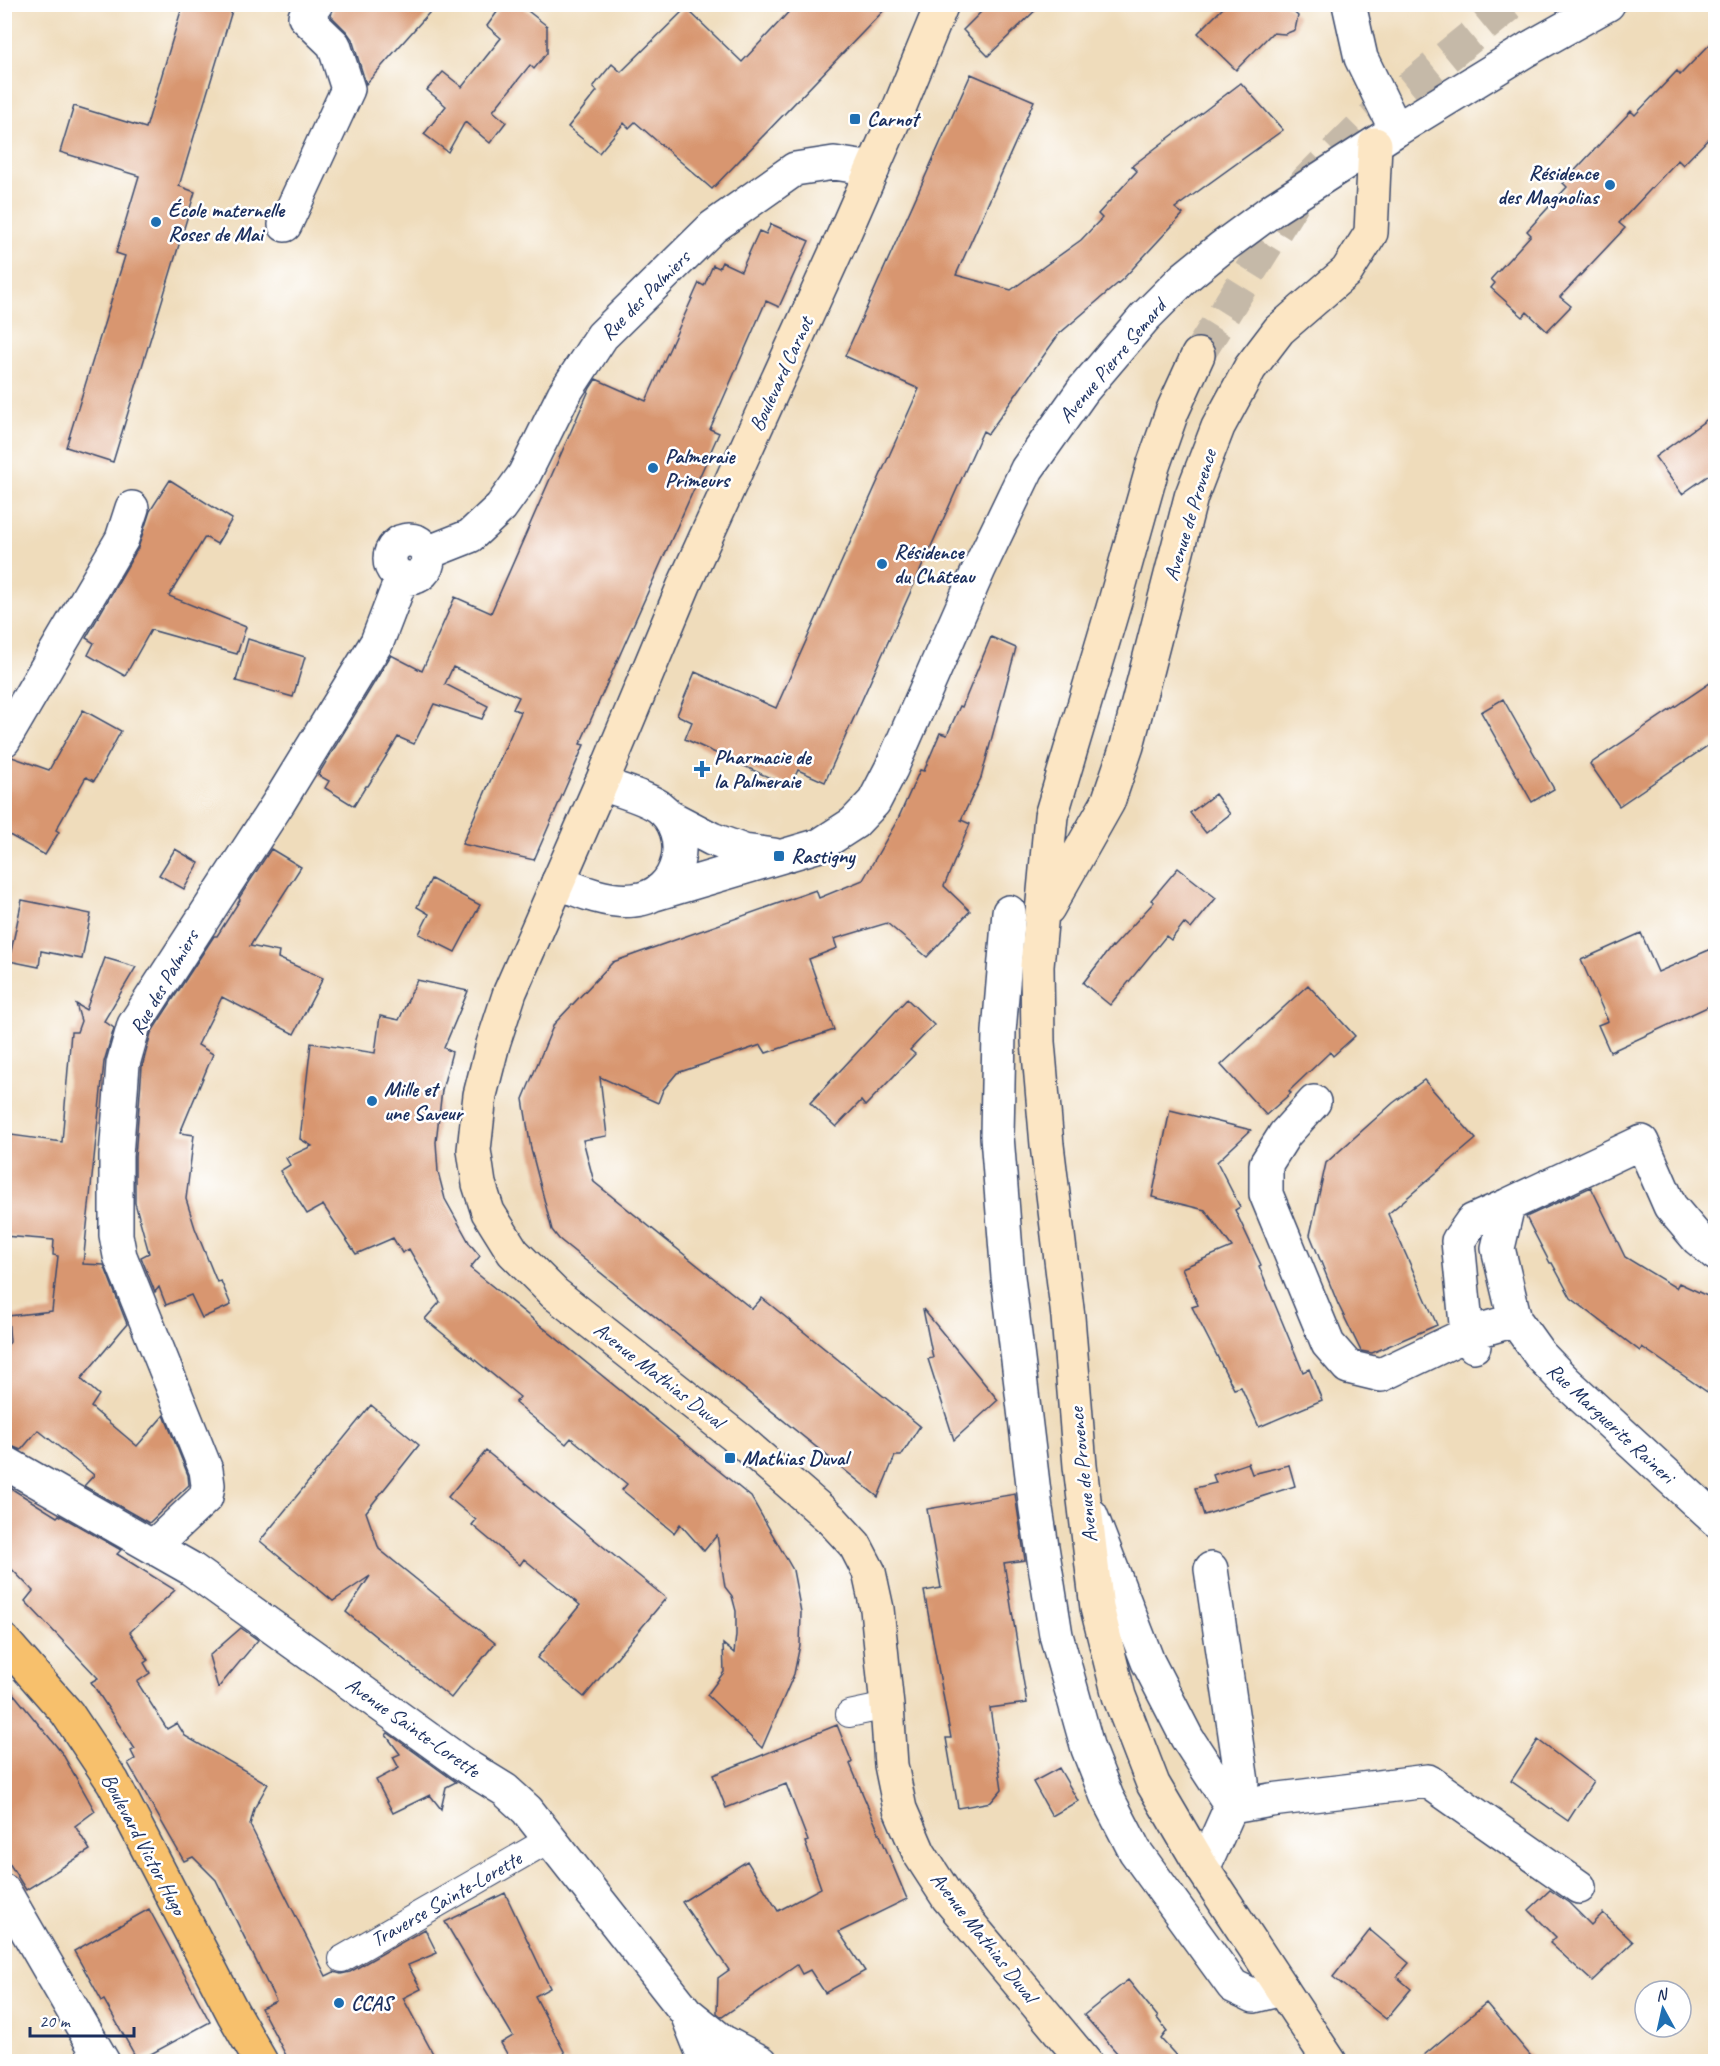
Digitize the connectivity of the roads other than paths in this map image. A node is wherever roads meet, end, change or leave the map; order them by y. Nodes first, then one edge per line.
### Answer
1 (316, 4) edge
2 (942, 4) edge
3 (1349, 4) edge
4 (1608, 4) edge
5 (1386, 137) junction
6 (873, 169) junction
7 (285, 225) dead end
8 (1198, 355) tunnel mouth
9 (132, 508) dead end
10 (1116, 598) junction
11 (4, 741) edge
12 (602, 784) junction
13 (670, 818) junction
14 (1096, 824) junction
15 (576, 842) joint
16 (779, 856) junction
17 (558, 882) junction
18 (655, 894) junction
19 (1009, 912) dead end
20 (1042, 918) junction
21 (1314, 1102) dead end
22 (1508, 1205) junction
23 (1716, 1254) edge
24 (1515, 1320) junction
25 (1470, 1340) junction
26 (4, 1462) edge
27 (1084, 1497) junction
28 (1716, 1520) edge
29 (153, 1547) junction
30 (1211, 1569) dead end
31 (4, 1641) edge
32 (887, 1706) junction
33 (849, 1714) dead end
34 (1232, 1807) junction
35 (550, 1839) junction
36 (1203, 1869) junction
37 (1579, 1887) dead end
38 (4, 1891) edge
39 (342, 1959) dead end
40 (1282, 1989) junction
41 (686, 2012) junction
42 (103, 2061) edge
43 (261, 2061) edge
44 (706, 2061) edge
45 (761, 2061) edge
46 (1085, 2061) edge
47 (1330, 2061) edge

1 - 7 street
2 - 6 main road, Boulevard Carnot
3 - 5 street
4 - 5 street, Avenue Pierre Semard
5 - 14 main road, Avenue de Provence
5 - 16 street, Avenue Pierre Semard
6 - 12 main road, Boulevard Carnot
6 - 29 street, Rue des Palmiers
8 - 10 main road, Avenue de Provence
9 - 11 street
10 - 14 main road
10 - 20 main road, Avenue de Provence
12 - 13 street
12 - 15 main road, Boulevard Carnot
13 - 16 street, Avenue Pierre Semard
13 - 18 street
14 - 20 main road, Avenue de Provence
15 - 17 main road, Avenue Mathias Duval
16 - 18 street, Avenue Pierre Semard
17 - 18 street
17 - 32 main road, Avenue Mathias Duval
19 - 40 street
20 - 27 main road, Avenue de Provence
21 - 25 street
22 - 23 street
22 - 24 street
22 - 25 street
24 - 25 street
24 - 28 street, Rue Marguerite Raineri
26 - 29 street, Avenue Sainte-Lorette
27 - 34 street
27 - 36 main road, Avenue de Provence
29 - 35 street, Avenue Sainte-Lorette
30 - 34 street
31 - 43 main road, Boulevard Victor Hugo
32 - 33 street
32 - 46 main road, Avenue Mathias Duval
34 - 36 street
34 - 37 street
35 - 39 street, Traverse Sainte-Lorette
35 - 41 street, Avenue Sainte-Lorette
36 - 40 main road, Avenue de Provence
38 - 42 street
40 - 47 main road, Avenue de Provence
41 - 44 street
41 - 45 street, Avenue Sainte-Lorette

